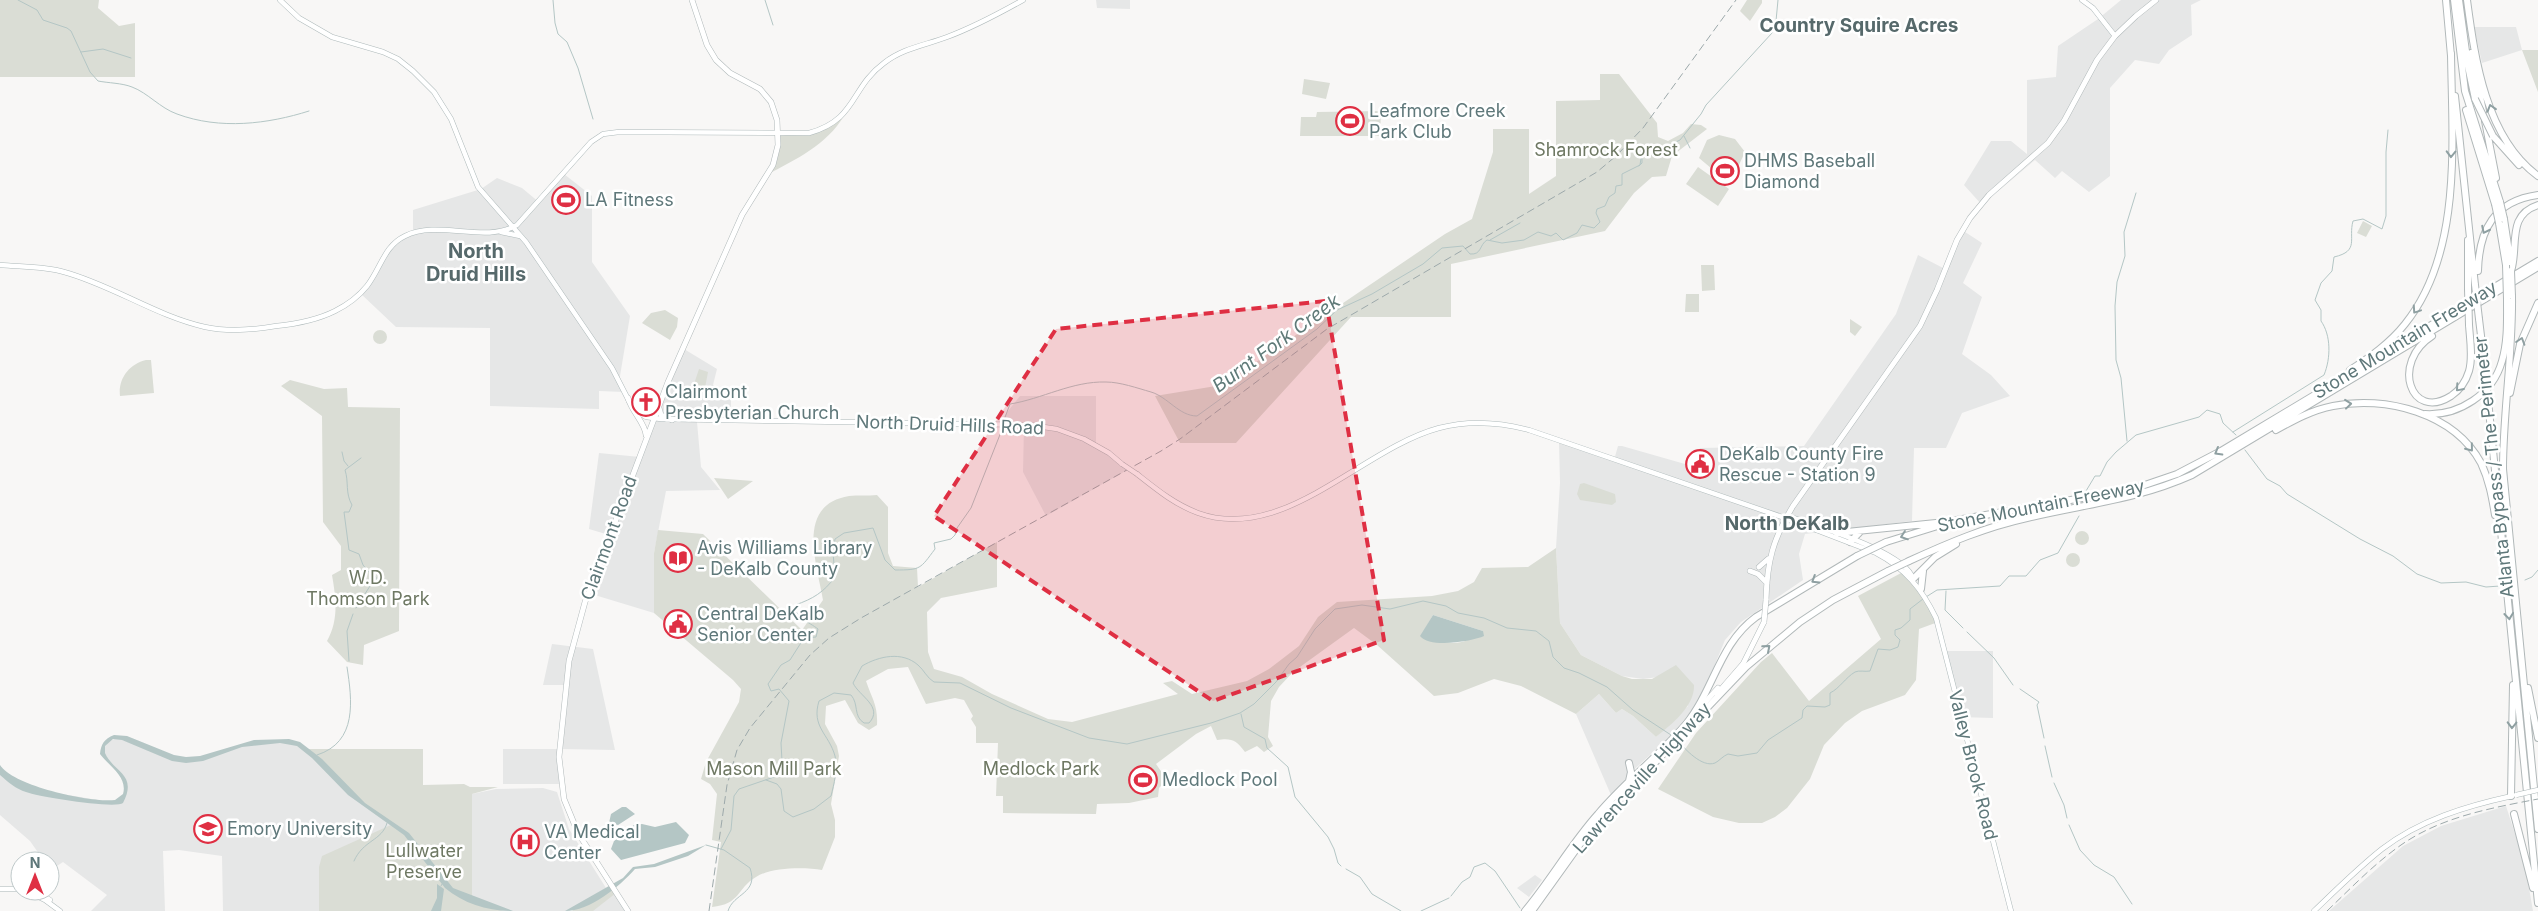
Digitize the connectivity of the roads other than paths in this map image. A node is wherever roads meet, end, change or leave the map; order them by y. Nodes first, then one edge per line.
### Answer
1 (280, 0) edge
2 (692, 0) edge
3 (1023, 0) edge
4 (2082, 0) edge
5 (2156, 0) edge
6 (2446, 0) edge
7 (2454, 0) edge
8 (2459, 0) edge
9 (2466, 0) edge
10 (2455, 12) junction
11 (2115, 36) junction
12 (2450, 52) junction
13 (778, 133) junction
14 (2538, 177) edge
15 (2498, 191) junction
16 (2538, 195) edge
17 (2498, 203) junction
18 (2538, 204) edge
19 (504, 216) junction
20 (2469, 224) junction
21 (514, 226) junction
22 (497, 231) junction
23 (524, 238) junction
24 (2538, 256) edge
25 (2538, 261) edge
26 (2510, 262) junction
27 (0, 265) edge
28 (2538, 267) edge
29 (2476, 284) junction
30 (2493, 288) junction
31 (2503, 288) junction
32 (2510, 298) junction
33 (2538, 303) edge
34 (628, 398) junction
35 (659, 406) junction
36 (2416, 412) junction
37 (654, 419) junction
38 (672, 420) junction
39 (2259, 427) junction
40 (647, 436) junction
41 (2239, 449) junction
42 (2503, 458) junction
43 (1785, 518) junction
44 (1957, 520) junction
45 (1991, 528) junction
46 (1860, 532) junction
47 (1837, 533) junction
48 (1851, 540) junction
49 (1770, 556) junction
50 (1758, 567) dead end
51 (1923, 570) junction
52 (1750, 571) dead end
53 (2505, 574) junction
54 (1913, 579) junction
55 (1767, 584) junction
56 (1923, 592) junction
57 (2515, 598) junction
58 (1936, 618) joint
59 (1751, 650) junction
60 (2514, 659) junction
61 (1707, 707) junction
62 (1686, 724) junction
63 (1679, 735) junction
64 (2538, 738) edge
65 (1670, 745) junction
66 (1646, 765) junction
67 (1628, 783) junction
68 (2538, 790) edge
69 (2513, 795) junction
70 (2514, 814) dead end
71 (2538, 829) edge
72 (46, 901) edge
73 (50, 901) edge
74 (2538, 905) edge
75 (1533, 908) edge
76 (60, 911) edge
77 (65, 911) edge
78 (628, 911) edge
79 (1525, 911) edge
80 (2011, 911) edge
81 (2314, 911) edge

1 - 19 main road, North Druid Hills Road
2 - 13 main road, Clairmont Road
3 - 13 main road
4 - 11 main road
5 - 11 main road, Lawrenceville Highway
6 - 12 highway, Atlanta Bypass / The Perimeter
7 - 10 highway
8 - 14 highway, bridge
14 -> 9 highway
9 - 15 highway
10 - 15 highway
10 - 17 highway
11 - 43 main road, Lawrenceville Highway
12 - 20 highway, Atlanta Bypass / The Perimeter
12 -> 39 highway
13 - 21 main road
13 - 35 main road, Clairmont Road
15 - 17 highway
16 -> 29 highway
17 - 26 highway, bridge
18 - 26 highway
19 - 21 main road, North Druid Hills Road
19 - 22 main road
20 - 29 highway, Atlanta Bypass / The Perimeter
20 -> 31 highway, bridge
21 - 22 main road
21 - 23 main road, North Druid Hills Road
22 - 23 main road
22 - 27 main road
23 - 34 main road, North Druid Hills Road
24 - 30 highway
25 - 30 highway, Stone Mountain Freeway
26 - 32 highway, bridge
26 - 32 highway, Atlanta Bypass / The Perimeter, bridge
28 - 31 highway, Stone Mountain Freeway
29 - 53 highway, Atlanta Bypass / The Perimeter, bridge
30 - 39 highway, Stone Mountain Freeway
31 - 41 highway, Stone Mountain Freeway
32 - 36 highway
32 - 42 highway, Atlanta Bypass / The Perimeter
42 -> 33 highway
34 - 37 main road, North Druid Hills Road
34 - 40 main road
35 - 37 main road, Clairmont Road
35 - 38 main road
41 -> 36 highway
36 -> 53 highway
37 - 38 main road, North Druid Hills Road
37 - 40 main road, Clairmont Road
38 - 43 main road, North Druid Hills Road, bridge
39 -> 44 highway, Stone Mountain Freeway
40 - 78 main road, Clairmont Road
41 - 45 highway, Stone Mountain Freeway
42 - 57 highway, Atlanta Bypass / The Perimeter
43 - 47 main road, North Druid Hills Road
43 - 48 main road, North Druid Hills Road
43 - 49 main road, Lawrenceville Highway
44 - 46 highway
44 -> 62 highway, Stone Mountain Freeway, bridge
45 - 51 highway
61 -> 45 highway, Stone Mountain Freeway, bridge
46 - 47 highway
46 - 48 highway
47 - 48 main road, North Druid Hills Road
48 - 54 main road, North Druid Hills Road
49 - 50 main road
49 - 55 main road, Lawrenceville Highway
51 - 54 highway
51 - 56 highway
52 - 55 main road
53 -> 60 highway, Atlanta Bypass / The Perimeter
54 - 56 main road, North Druid Hills Road
55 - 59 main road, Lawrenceville Highway, bridge
56 - 58 main road, North Druid Hills Road
57 - 64 highway
57 - 71 highway, Atlanta Bypass / The Perimeter
58 - 80 main road, Valley Brook Road
59 - 61 main road, Lawrenceville Highway
59 - 62 main road, Lawrenceville Highway
60 -> 69 highway
60 - 74 highway, Atlanta Bypass / The Perimeter
61 - 63 highway, Lawrenceville Highway
62 - 63 highway, Lawrenceville Highway
63 - 65 highway, Lawrenceville Highway
65 - 66 highway, Lawrenceville Highway
65 - 75 highway, Lawrenceville Highway
66 - 67 highway, Lawrenceville Highway
66 - 67 highway
67 - 75 highway, Lawrenceville Highway
68 - 69 main road, bridge
69 - 81 main road
70 - 74 highway
72 - 76 main road
73 - 77 main road
75 - 79 highway

